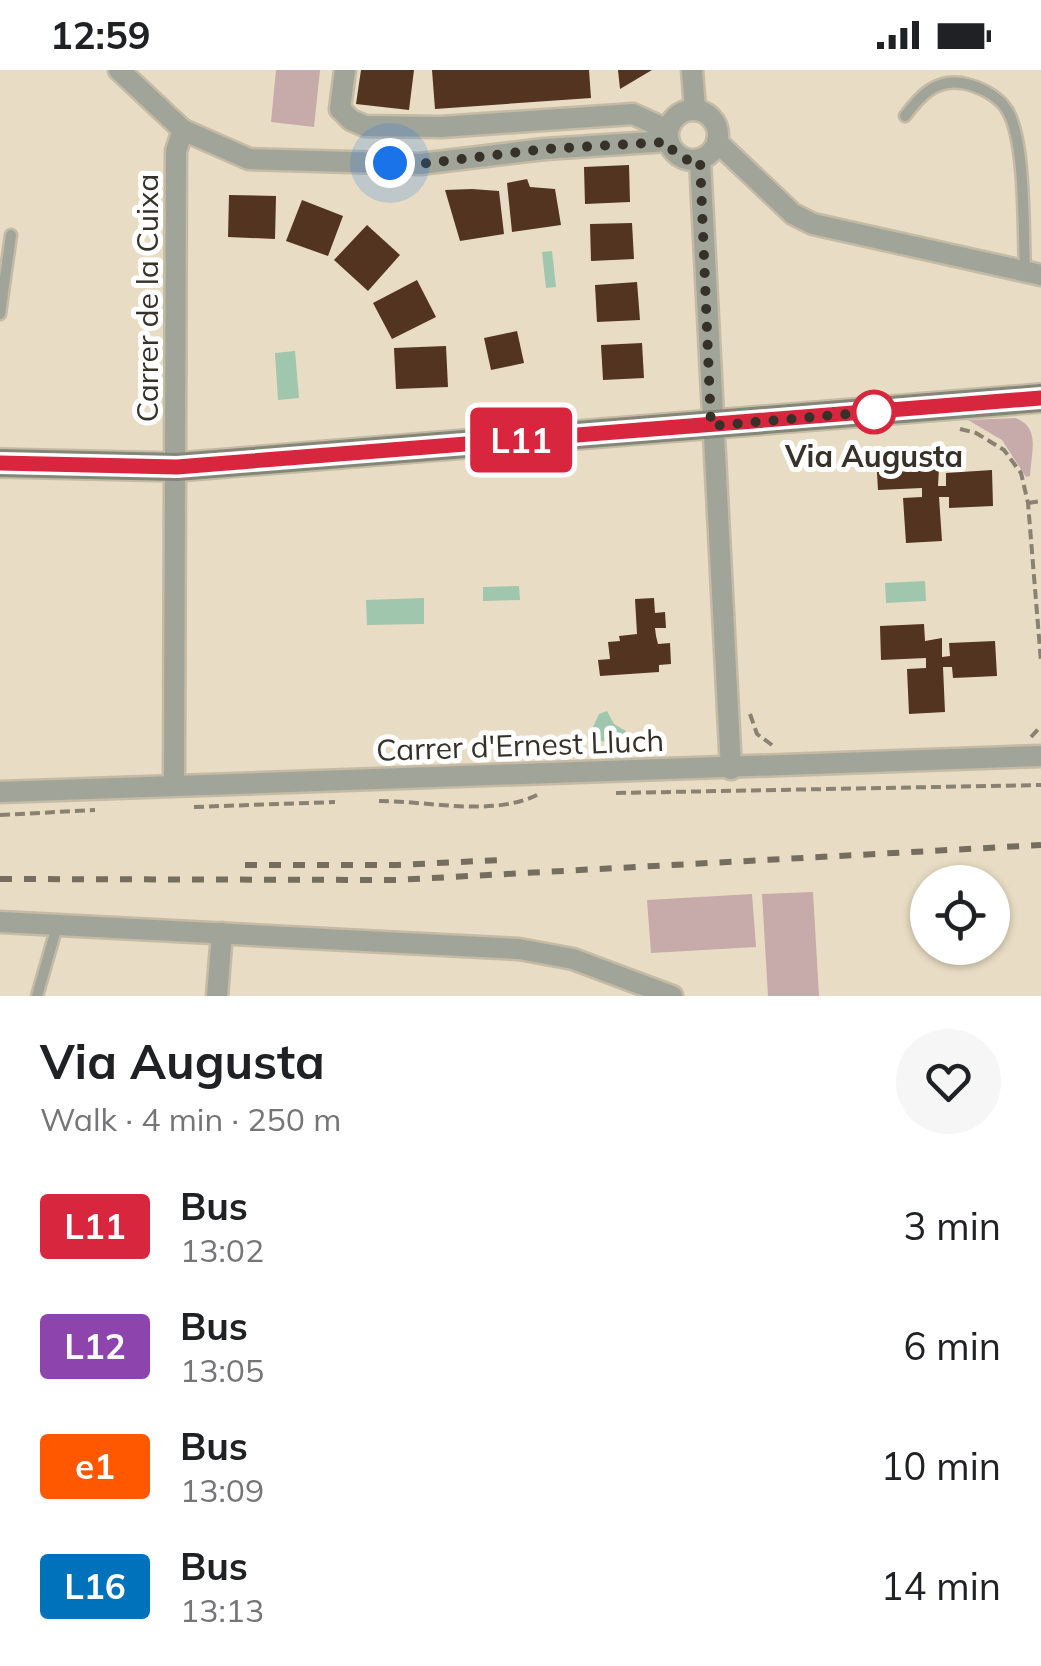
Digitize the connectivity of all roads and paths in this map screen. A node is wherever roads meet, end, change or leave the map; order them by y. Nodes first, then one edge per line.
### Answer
1 (119, 70) edge
2 (345, 70) edge
3 (692, 70) edge
4 (695, 110) junction
5 (905, 116) dead end
6 (183, 130) junction
7 (668, 136) junction
8 (717, 142) junction
9 (700, 160) junction
10 (11, 235) dead end
11 (1033, 273) edge
12 (0, 314) edge
13 (1041, 398) edge
14 (711, 426) junction
15 (948, 430) dead end
16 (0, 463) edge
17 (177, 467) junction
18 (1041, 501) edge
19 (1028, 502) junction
20 (1041, 662) edge
21 (749, 700) dead end
22 (1041, 726) edge
23 (783, 748) dead end
24 (1035, 750) edge
25 (731, 769) junction
26 (174, 785) junction
27 (1041, 785) edge
28 (0, 792) edge
29 (614, 792) dead end
30 (540, 794) dead end
31 (362, 801) dead end
32 (346, 802) dead end
33 (183, 806) dead end
34 (106, 809) dead end
35 (0, 815) edge
36 (0, 922) edge
37 (58, 925) junction
38 (222, 934) junction
39 (38, 996) edge
40 (217, 996) edge
41 (672, 996) edge

1 - 6 street
2 - 7 street
3 - 4 street
4 - 7 street
4 - 8 street
5 - 11 lane
6 - 7 street
6 - 17 street, Carrer de la Cuixa
7 - 9 street
8 - 9 street
8 - 11 street
9 - 14 street
10 - 12 lane
13 - 14 main road
14 - 17 main road
14 - 25 street
15 - 19 path
16 - 17 main road
17 - 26 street, Carrer de la Cuixa
18 - 19 path
19 - 20 path
21 - 23 path
22 - 24 path
24 - 25 street, Carrer d'Ernest Lluch
25 - 26 street, Carrer d'Ernest Lluch
26 - 28 street, Carrer d'Ernest Lluch
27 - 29 path
30 - 31 path
32 - 33 path
34 - 35 path
36 - 37 street
37 - 38 street
37 - 39 lane
38 - 40 street
38 - 41 street

